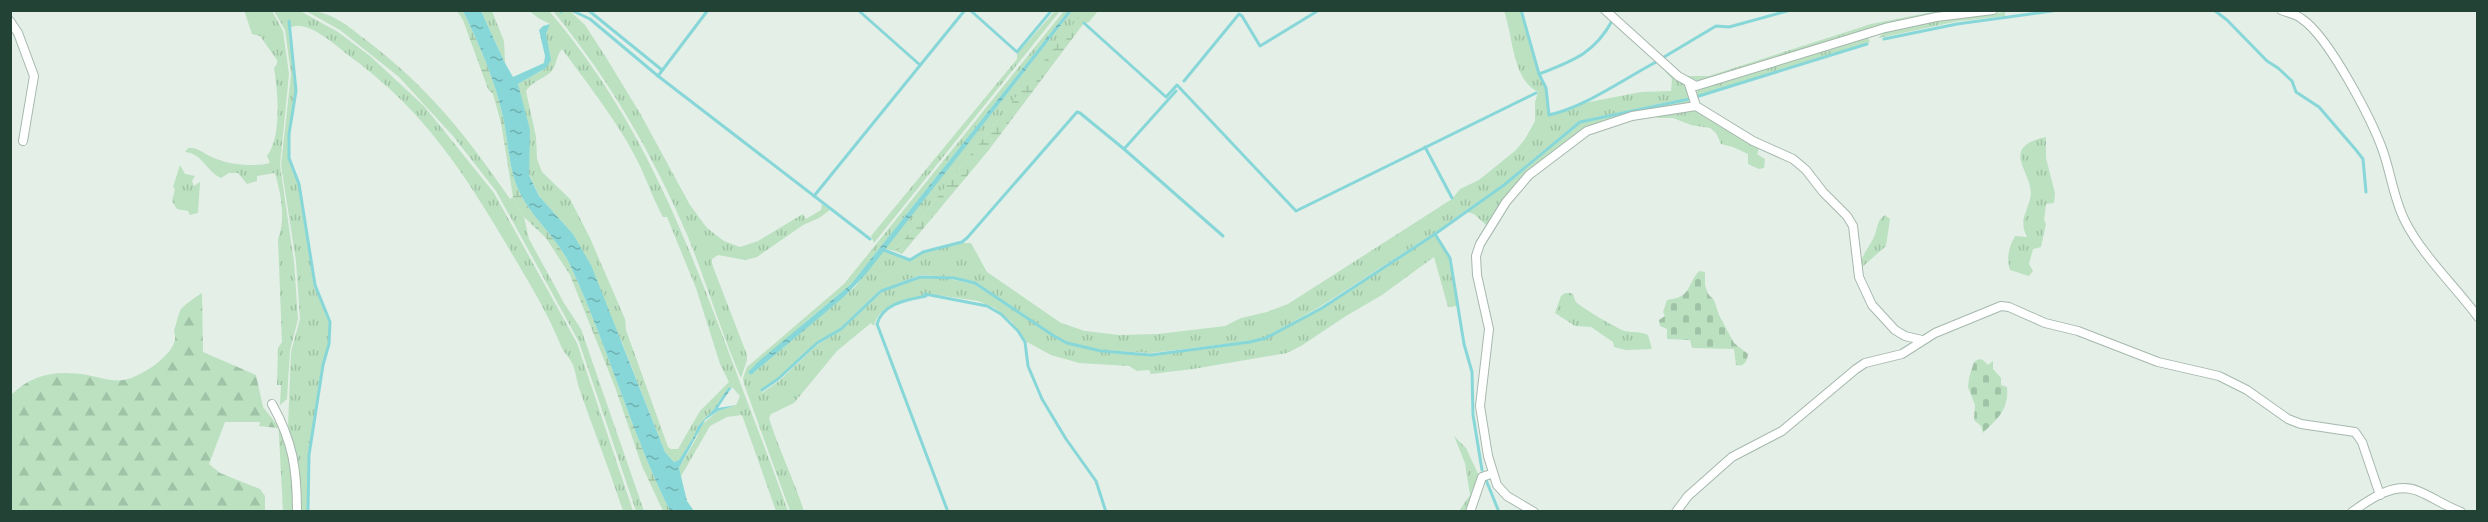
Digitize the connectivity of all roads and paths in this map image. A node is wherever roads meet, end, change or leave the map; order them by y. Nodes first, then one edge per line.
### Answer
1 (1605, 10) edge
2 (1993, 10) edge
3 (2281, 10) edge
4 (2300, 14) edge
5 (10, 21) edge
6 (1689, 84) junction
7 (1696, 106) junction
8 (23, 141) dead end
9 (2478, 316) edge
10 (1922, 340) junction
11 (272, 404) dead end
12 (1491, 474) junction
13 (2380, 495) junction
14 (297, 512) edge
15 (1470, 512) edge
16 (1534, 512) edge
17 (1676, 512) edge
18 (2352, 512) edge
19 (2461, 512) edge

1 - 6 street
2 - 6 street
3 - 4 street
4 - 9 street
5 - 8 street
6 - 7 street
7 - 10 street
7 - 12 street
10 - 13 street
10 - 17 street
11 - 14 street
12 - 15 street
12 - 16 street
13 - 18 street
13 - 19 street

